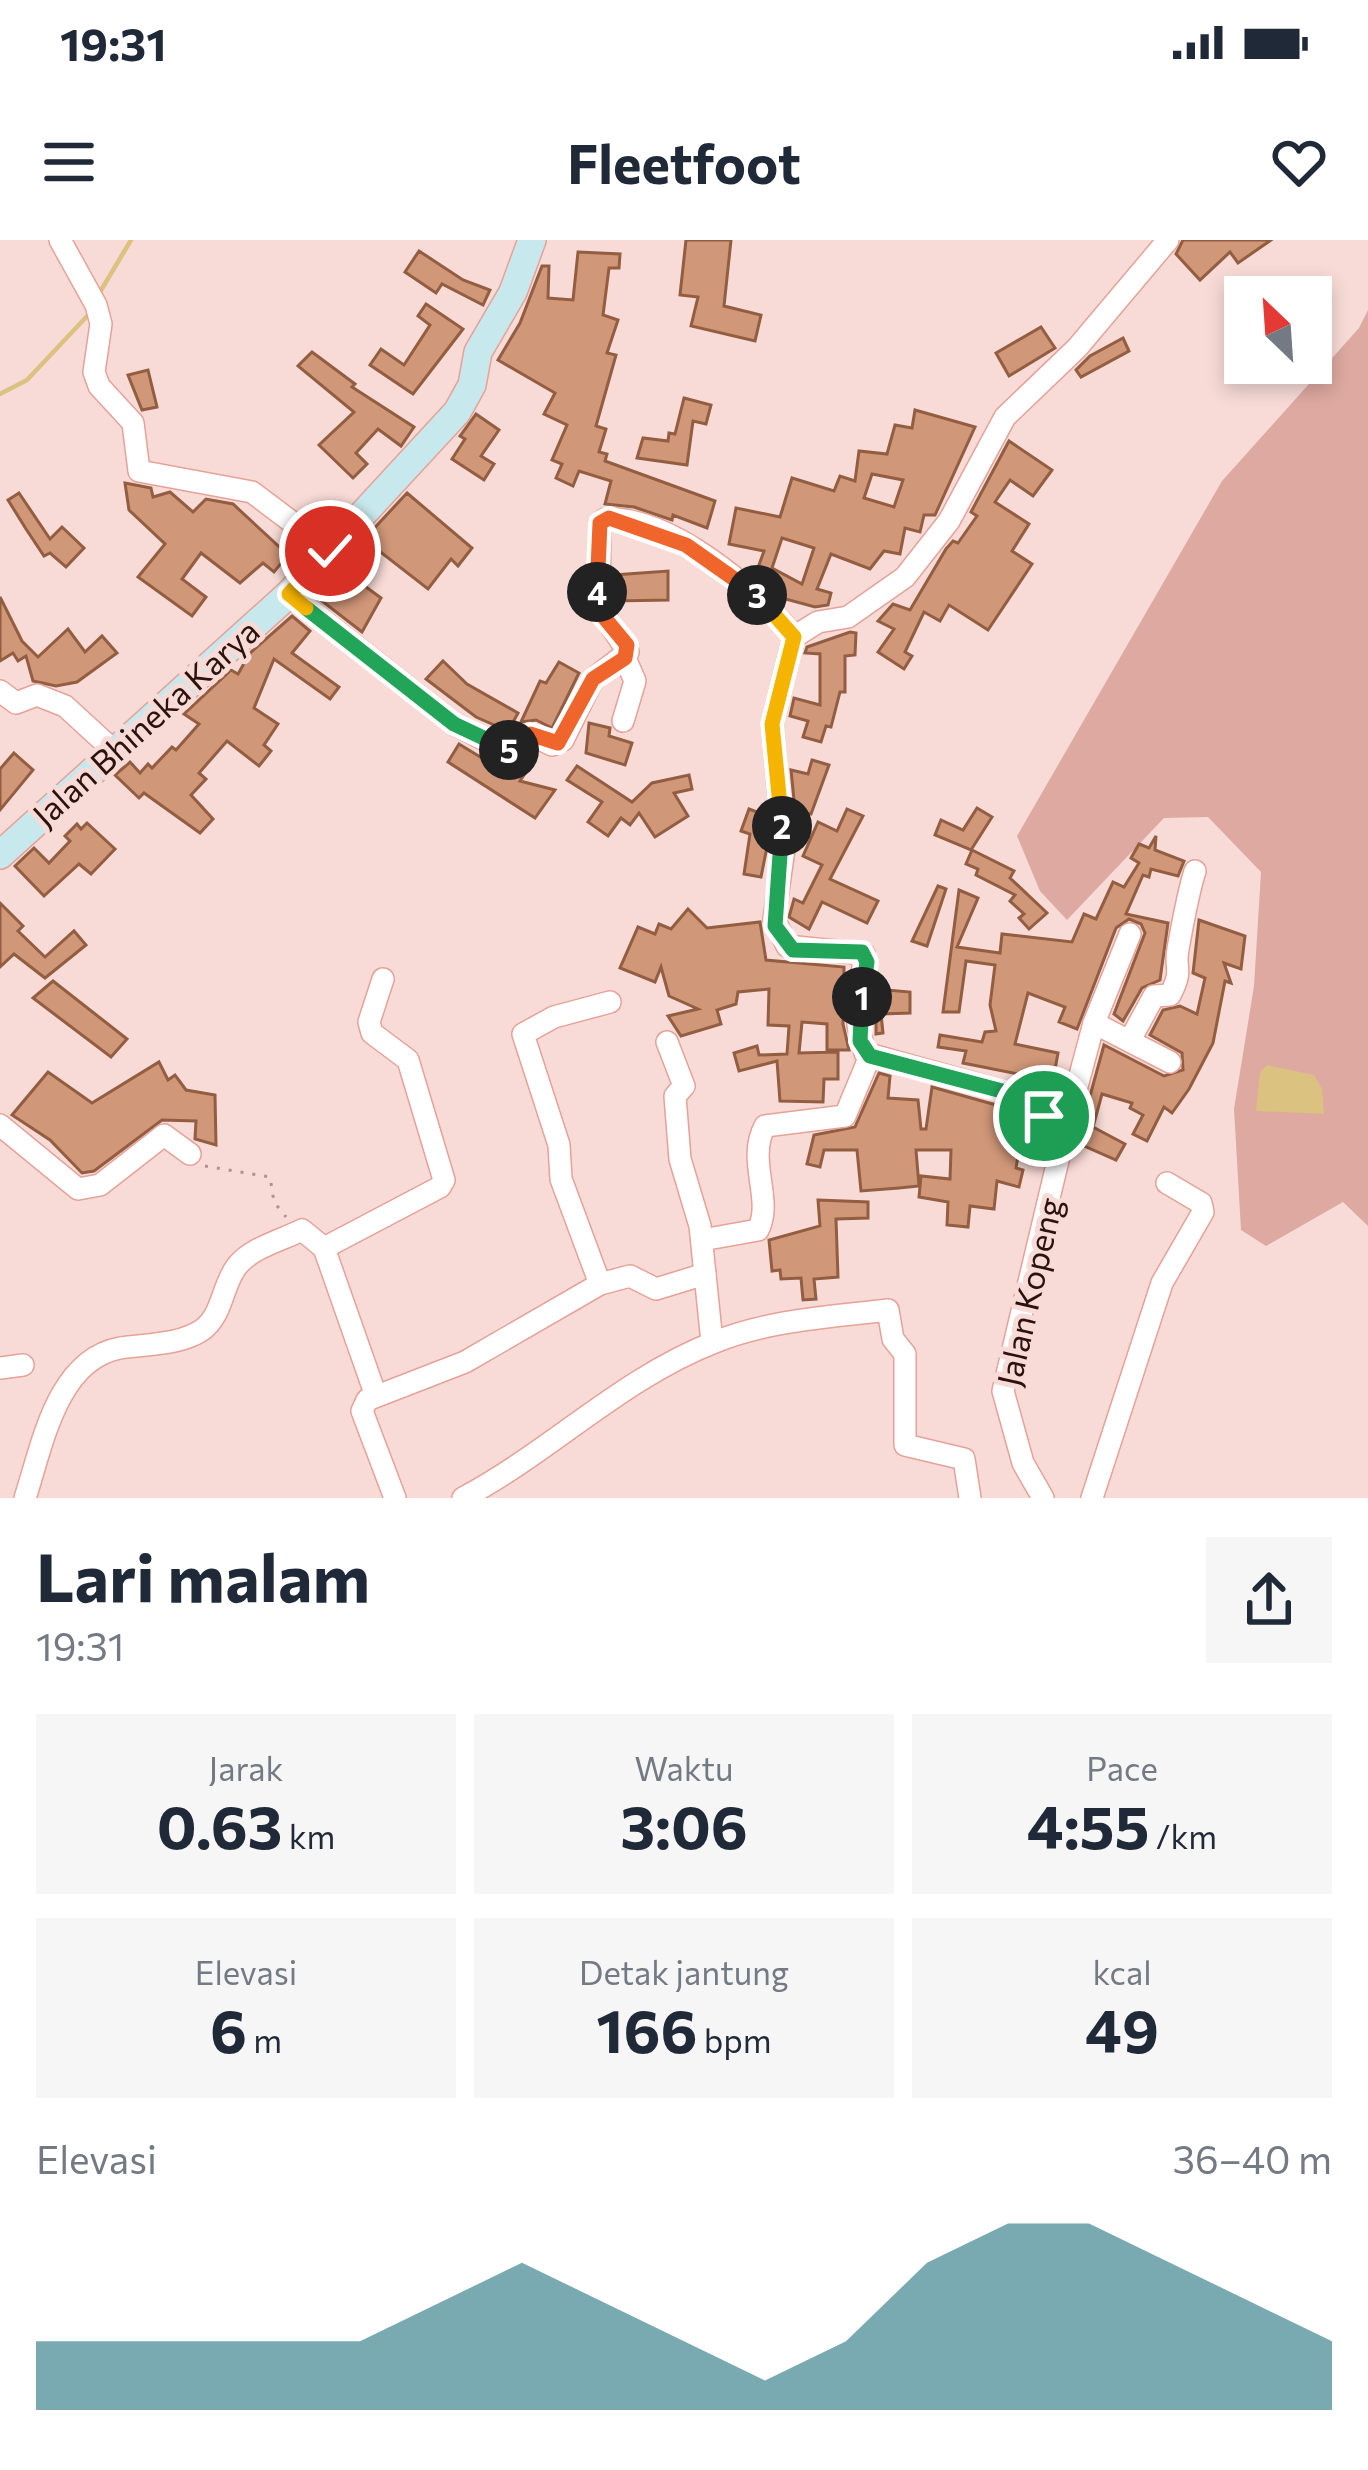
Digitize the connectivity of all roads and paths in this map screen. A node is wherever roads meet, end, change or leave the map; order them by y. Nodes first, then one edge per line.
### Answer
1 (61, 240) edge
2 (532, 240) edge
3 (1168, 240) edge
4 (330, 551) junction
5 (289, 594) junction
6 (794, 637) junction
7 (625, 658) junction
8 (0, 691) edge
9 (623, 722) dead end
10 (113, 749) junction
11 (0, 855) edge
12 (1195, 871) dead end
13 (1130, 934) dead end
14 (383, 979) dead end
15 (610, 1001) dead end
16 (1094, 1023) junction
17 (1130, 1040) junction
18 (667, 1042) dead end
19 (870, 1056) junction
20 (1170, 1062) dead end
21 (0, 1125) edge
22 (1065, 1131) junction
23 (190, 1154) dead end
24 (216, 1168) dead end
25 (1167, 1183) dead end
26 (302, 1231) junction
27 (702, 1240) junction
28 (324, 1248) junction
29 (705, 1274) junction
30 (600, 1284) junction
31 (712, 1342) junction
32 (376, 1396) junction
33 (25, 1498) edge
34 (395, 1498) edge
35 (463, 1498) edge
36 (970, 1498) edge
37 (1043, 1498) edge
38 (1092, 1498) edge

1 - 4 street
2 - 4 street, Jalan Bhineka Karya
3 - 6 street
4 - 5 street, Jalan Bhineka Karya
5 - 7 street
5 - 10 street, Jalan Bhineka Karya
6 - 7 street
6 - 19 street
7 - 9 street
8 - 10 street
10 - 11 street, Jalan Bhineka Karya
12 - 17 street
13 - 16 street, Jalan Kopeng
14 - 28 street
15 - 30 street
16 - 17 street
16 - 22 street, Jalan Kopeng
17 - 20 street
18 - 27 street
19 - 22 street
19 - 27 street
21 - 23 street
22 - 37 street, Jalan Kopeng
24 - 26 path
25 - 38 street
26 - 28 street
26 - 33 street
27 - 29 street
28 - 32 street
29 - 30 street
29 - 31 street
30 - 32 street
31 - 35 street
31 - 36 street
32 - 34 street

